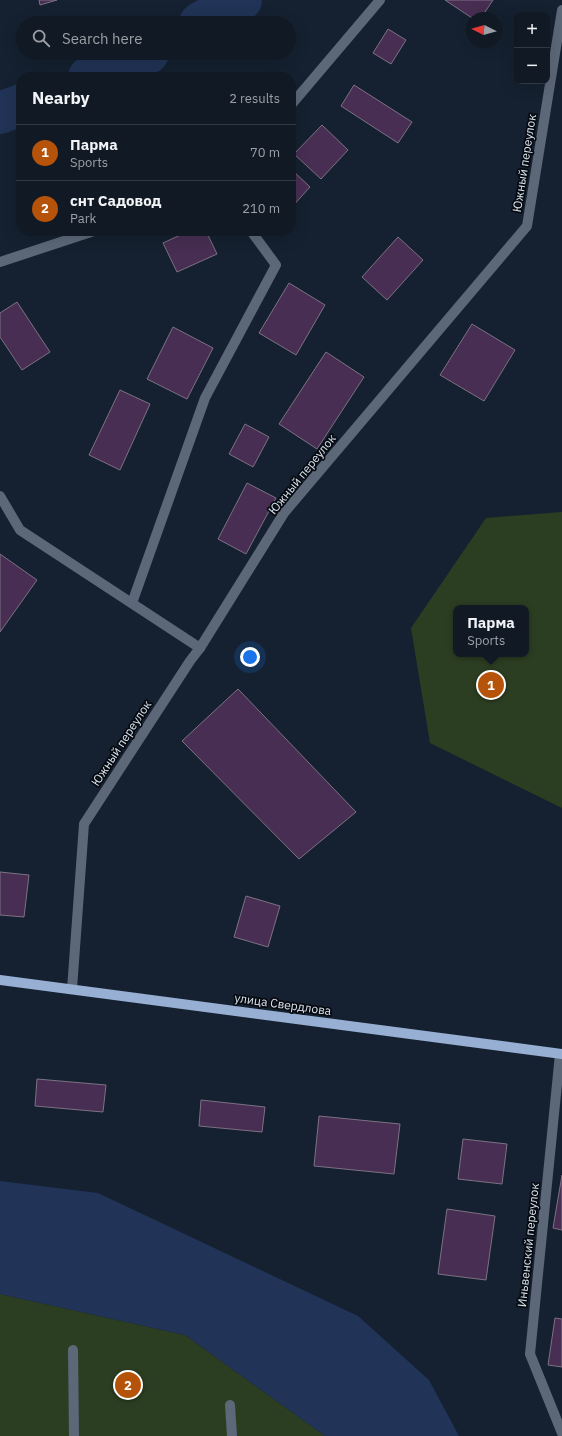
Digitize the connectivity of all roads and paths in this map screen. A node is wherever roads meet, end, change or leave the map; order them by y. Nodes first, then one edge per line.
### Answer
1 (380, 0) edge
2 (562, 10) edge
3 (296, 99) edge
4 (79, 236) edge
5 (255, 236) edge
6 (0, 262) edge
7 (0, 496) edge
8 (132, 603) junction
9 (200, 648) junction
10 (0, 980) edge
11 (72, 989) junction
12 (561, 1054) edge
13 (73, 1350) dead end
14 (230, 1405) dead end
15 (562, 1433) edge
16 (74, 1436) edge
17 (232, 1436) edge

1 - 3 street
2 - 9 street, Южный переулок
4 - 6 street
5 - 8 street
7 - 8 street
8 - 9 street
9 - 11 street, Южный переулок
10 - 11 main road, улица Свердлова
11 - 12 main road, улица Свердлова
12 - 15 street, Иньвенский переулок
13 - 16 street
14 - 17 street

